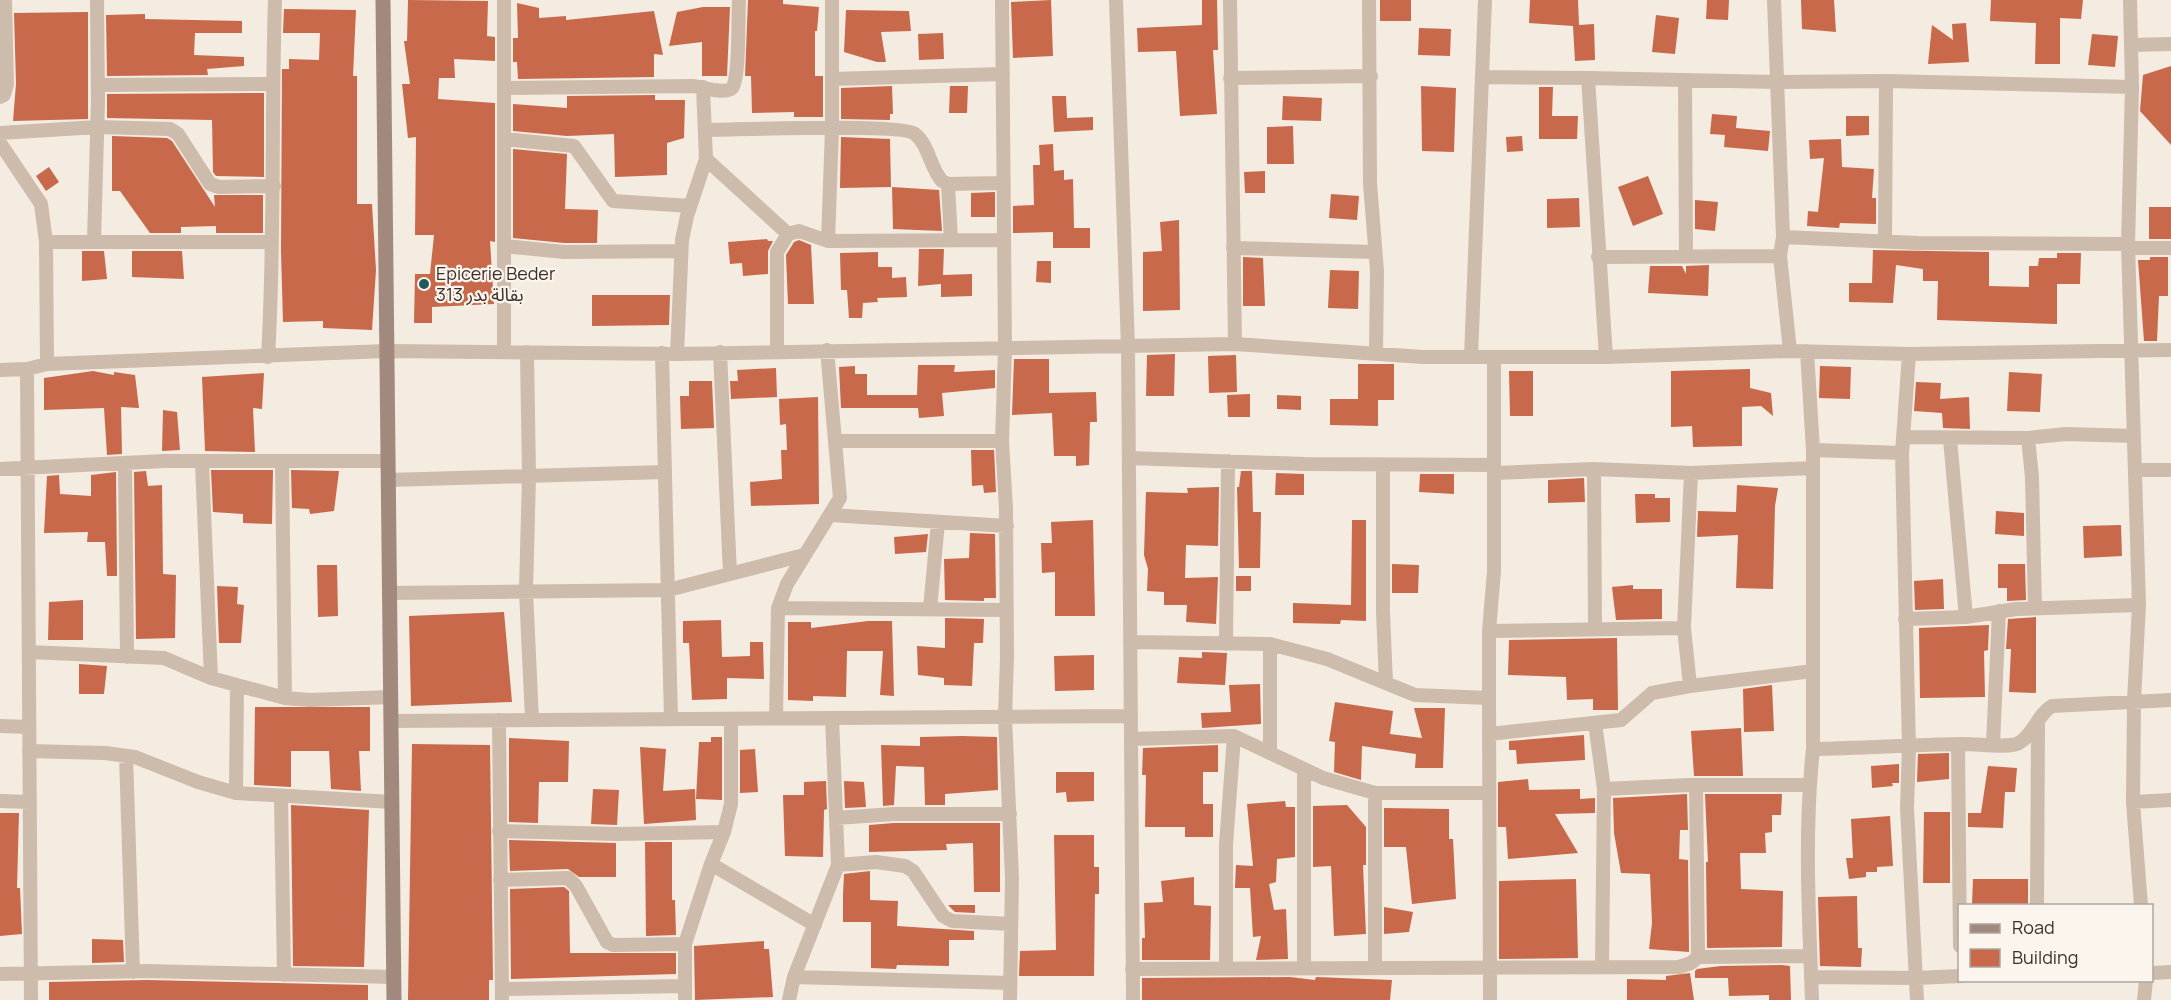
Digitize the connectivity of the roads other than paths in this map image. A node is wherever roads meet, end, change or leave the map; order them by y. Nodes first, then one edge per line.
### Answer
1 (5, 0) edge
2 (97, 0) edge
3 (275, 0) edge
4 (383, 0) edge
5 (504, 0) edge
6 (739, 0) edge
7 (832, 0) edge
8 (1002, 0) edge
9 (1116, 0) edge
10 (1230, 0) edge
11 (1369, 0) edge
12 (1485, 0) edge
13 (1774, 0) edge
14 (2130, 0) edge
15 (2171, 44) edge
16 (2131, 45) junction
17 (1003, 74) junction
18 (1371, 76) junction
19 (1482, 76) junction
20 (1230, 78) junction
21 (1588, 78) junction
22 (832, 79) junction
23 (1685, 81) junction
24 (1886, 81) junction
25 (1776, 82) junction
26 (273, 84) junction
27 (98, 85) junction
28 (704, 87) junction
29 (2132, 87) junction
30 (504, 88) junction
31 (0, 97) edge
32 (98, 127) junction
33 (832, 128) junction
34 (705, 130) junction
35 (0, 134) edge
36 (504, 139) junction
37 (0, 142) edge
38 (706, 159) junction
39 (1002, 183) junction
40 (948, 184) junction
41 (274, 186) junction
42 (690, 206) junction
43 (788, 234) junction
44 (1783, 237) junction
45 (951, 240) junction
46 (1004, 240) junction
47 (94, 241) junction
48 (828, 241) junction
49 (1885, 241) junction
50 (46, 242) junction
51 (272, 242) junction
52 (504, 246) junction
53 (2129, 246) junction
54 (1233, 248) junction
55 (2171, 248) edge
56 (681, 251) junction
57 (1375, 252) junction
58 (1686, 256) junction
59 (1780, 256) junction
60 (1598, 257) junction
61 (1235, 344) junction
62 (1128, 346) junction
63 (1005, 349) junction
64 (777, 350) junction
65 (827, 350) junction
66 (2131, 350) junction
67 (2171, 350) edge
68 (387, 351) junction
69 (504, 351) junction
70 (1790, 351) junction
71 (1807, 351) junction
72 (527, 352) junction
73 (720, 352) junction
74 (662, 353) junction
75 (677, 354) junction
76 (1376, 354) junction
77 (1909, 354) junction
78 (268, 357) junction
79 (1471, 357) junction
80 (1494, 357) junction
81 (1606, 357) junction
82 (47, 364) junction
83 (27, 369) junction
84 (0, 370) edge
85 (2134, 436) junction
86 (1904, 437) junction
87 (2028, 438) junction
88 (1950, 439) junction
89 (837, 441) junction
90 (1002, 441) junction
91 (1813, 450) junction
92 (1902, 453) junction
93 (1129, 458) junction
94 (282, 461) junction
95 (388, 461) junction
96 (1228, 461) junction
97 (125, 463) junction
98 (202, 463) junction
99 (1383, 465) junction
100 (27, 468) junction
101 (1814, 468) junction
102 (0, 469) edge
103 (1494, 469) junction
104 (1594, 469) junction
105 (2135, 470) junction
106 (2171, 470) edge
107 (665, 472) junction
108 (1691, 473) junction
109 (529, 476) junction
110 (388, 480) junction
111 (830, 515) junction
112 (938, 522) junction
113 (1007, 526) junction
114 (804, 555) junction
115 (730, 574) junction
116 (668, 590) junction
117 (526, 591) junction
118 (389, 593) junction
119 (2139, 604) junction
120 (778, 608) junction
121 (2034, 608) junction
122 (930, 609) junction
123 (1007, 610) junction
124 (1999, 611) junction
125 (1966, 617) junction
126 (1905, 619) junction
127 (1595, 628) junction
128 (1684, 628) junction
129 (1489, 631) junction
130 (1130, 642) junction
131 (1226, 644) junction
132 (1270, 644) junction
133 (29, 652) junction
134 (127, 657) junction
135 (1813, 672) junction
136 (211, 678) junction
137 (1386, 682) junction
138 (237, 685) junction
139 (1690, 686) junction
140 (390, 697) junction
141 (285, 698) junction
142 (1489, 698) junction
143 (2171, 700) edge
144 (2134, 701) junction
145 (1131, 716) junction
146 (1005, 717) junction
147 (777, 718) junction
148 (832, 718) junction
149 (671, 719) junction
150 (731, 719) junction
151 (499, 720) junction
152 (532, 720) junction
153 (391, 721) junction
154 (2038, 721) junction
155 (1595, 723) junction
156 (0, 726) edge
157 (29, 727) junction
158 (1489, 734) junction
159 (1234, 736) junction
160 (1131, 739) junction
161 (1958, 744) junction
162 (1993, 744) junction
163 (1909, 747) junction
164 (1813, 749) junction
165 (29, 751) junction
166 (1270, 753) junction
167 (126, 756) junction
168 (1304, 770) junction
169 (1696, 785) junction
170 (1809, 785) junction
171 (1604, 789) junction
172 (236, 793) junction
173 (1375, 793) junction
174 (1489, 793) junction
175 (282, 798) junction
176 (2171, 800) edge
177 (0, 801) edge
178 (30, 802) junction
179 (392, 802) junction
180 (2133, 802) junction
181 (1010, 814) junction
182 (836, 818) junction
183 (499, 831) junction
184 (724, 832) junction
185 (711, 864) junction
186 (838, 864) junction
187 (500, 880) junction
188 (1959, 904) edge
189 (2037, 904) edge
190 (2141, 904) edge
191 (1011, 924) junction
192 (815, 925) junction
193 (685, 944) junction
194 (1809, 956) junction
195 (1698, 957) junction
196 (1490, 966) junction
197 (1602, 966) junction
198 (1375, 967) junction
199 (1304, 968) junction
200 (1132, 969) junction
201 (1226, 969) junction
202 (133, 972) junction
203 (2171, 972) edge
204 (31, 973) junction
205 (2153, 973) edge
206 (0, 974) edge
207 (284, 975) junction
208 (794, 976) junction
209 (1958, 976) edge
210 (394, 977) junction
211 (1811, 977) junction
212 (1916, 978) junction
213 (2146, 982) edge
214 (1010, 983) junction
215 (685, 993) edge
216 (502, 994) edge
217 (31, 1000) edge
218 (394, 1000) edge
219 (789, 1000) edge
220 (1010, 1000) edge
221 (1133, 1000) edge
222 (1490, 1000) edge
223 (1812, 1000) edge
224 (1917, 1000) edge
225 (2144, 1000) edge

1 - 31 street
2 - 27 street
3 - 26 street
4 - 68 street
5 - 30 street
6 - 28 street
7 - 22 street
8 - 17 street
9 - 62 street
10 - 20 street
11 - 18 street
12 - 19 street
13 - 25 street
14 - 16 street
15 - 16 street
16 - 29 street
17 - 22 street
17 - 39 street
18 - 20 street
18 - 57 street
19 - 21 street
19 - 79 street
20 - 54 street
21 - 23 street
21 - 60 street
22 - 33 street
23 - 25 street
23 - 58 street
24 - 25 street
24 - 29 street
24 - 49 street
25 - 44 street
26 - 27 street
26 - 41 street
27 - 32 street
28 - 30 street
28 - 34 street
29 - 53 street
30 - 36 street
32 - 35 street
32 - 41 street
32 - 47 street
33 - 34 street
33 - 40 street
33 - 48 street
34 - 38 street
36 - 42 street
36 - 52 street
37 - 50 street
38 - 42 street
38 - 43 street
39 - 40 street
39 - 46 street
40 - 45 street
41 - 51 street
42 - 56 street
43 - 48 street
43 - 64 street
44 - 49 street
44 - 59 street
45 - 46 street
45 - 48 street
46 - 63 street
47 - 50 street
47 - 51 street
49 - 53 street
50 - 82 street
51 - 78 street
52 - 56 street
52 - 69 street
53 - 55 street
53 - 66 street
54 - 57 street
54 - 61 street
56 - 75 street
57 - 76 street
58 - 59 street
58 - 60 street
59 - 70 street
60 - 81 street
61 - 62 street
61 - 76 street
62 - 63 street
62 - 93 street
63 - 65 street
63 - 90 street
64 - 65 street
64 - 73 street
65 - 89 street
66 - 67 street
66 - 77 street
66 - 85 street
68 - 69 street
68 - 78 street
68 - 95 street
69 - 72 street
70 - 71 street
70 - 81 street
71 - 77 street
71 - 91 street
72 - 74 street
72 - 109 street
73 - 75 street
73 - 115 street
74 - 75 street
74 - 107 street
76 - 79 street
77 - 86 street
78 - 82 street
79 - 80 street
80 - 81 street
80 - 103 street
82 - 83 street
83 - 84 street
83 - 100 street
85 - 87 street
85 - 105 street
86 - 88 street
86 - 92 street
87 - 88 street
87 - 121 street
88 - 125 street
89 - 90 street
89 - 111 street
90 - 113 street
91 - 92 street
91 - 101 street
92 - 126 street
93 - 96 street
93 - 130 street
94 - 95 street
94 - 98 street
94 - 141 street
95 - 110 street
96 - 99 street
96 - 131 street
97 - 98 street
97 - 100 street
97 - 134 street
98 - 136 street
99 - 103 street
99 - 137 street
100 - 102 street
100 - 133 street
101 - 108 street
101 - 135 street
103 - 104 street
103 - 129 street
104 - 108 street
104 - 127 street
105 - 106 street
105 - 119 street
107 - 109 street
107 - 116 street
108 - 128 street
109 - 110 street
109 - 117 street
110 - 118 street
111 - 112 street
111 - 114 street
112 - 113 street
112 - 122 street
113 - 123 street
114 - 115 street
114 - 120 street
115 - 116 street
116 - 117 street
116 - 149 street
117 - 118 street
117 - 152 street
118 - 140 street
119 - 121 street
119 - 144 street
120 - 122 street
120 - 147 street
121 - 124 street
122 - 123 street
123 - 146 street
124 - 125 street
124 - 162 street
125 - 126 street
126 - 163 street
127 - 128 street
127 - 129 street
128 - 139 street
129 - 142 street
130 - 131 street
130 - 145 street
131 - 132 street
132 - 137 street
132 - 166 street
133 - 134 street
133 - 157 street
134 - 136 street
135 - 139 street
135 - 164 street
136 - 138 street
137 - 142 street
138 - 141 street
138 - 172 street
139 - 155 street
140 - 141 street
140 - 153 street
142 - 158 street
143 - 144 street
144 - 154 street
144 - 180 street
145 - 146 street
145 - 160 street
146 - 148 street
146 - 181 street
147 - 148 street
147 - 150 street
148 - 182 street
149 - 150 street
149 - 152 street
150 - 184 street
151 - 152 street
151 - 153 street
151 - 183 street
153 - 179 street
154 - 162 street
154 - 189 street
155 - 158 street
155 - 171 street
156 - 157 street
157 - 165 street
158 - 174 street
159 - 160 street
159 - 166 street
159 - 201 street
160 - 200 street
161 - 162 street
161 - 163 street
161 - 188 street
163 - 164 street
163 - 212 street
164 - 170 street
165 - 167 street
165 - 178 street
166 - 168 street
167 - 172 street
167 - 202 street
168 - 173 street
168 - 199 street
169 - 170 street
169 - 171 street
169 - 195 street
170 - 194 street
171 - 197 street
172 - 175 street
173 - 174 street
173 - 198 street
174 - 196 street
175 - 179 street
175 - 207 street
176 - 180 street
177 - 178 street
178 - 204 street
179 - 210 street
180 - 190 street
181 - 182 street
181 - 191 street
182 - 186 street
183 - 184 street
183 - 187 street
184 - 185 street
185 - 192 street
185 - 193 street
186 - 191 street
186 - 192 street
187 - 193 street
187 - 216 street
191 - 214 street
192 - 208 street
193 - 215 street
194 - 195 street
194 - 211 street
195 - 197 street
196 - 197 street
196 - 198 street
196 - 222 street
198 - 199 street
199 - 201 street
200 - 201 street
200 - 221 street
202 - 204 street
202 - 207 street
203 - 205 street
204 - 206 street
204 - 217 street
207 - 210 street
208 - 214 street
208 - 219 street
209 - 212 street
210 - 218 street
211 - 212 street
211 - 223 street
212 - 224 street
213 - 225 street
214 - 220 street
215 - 216 street

